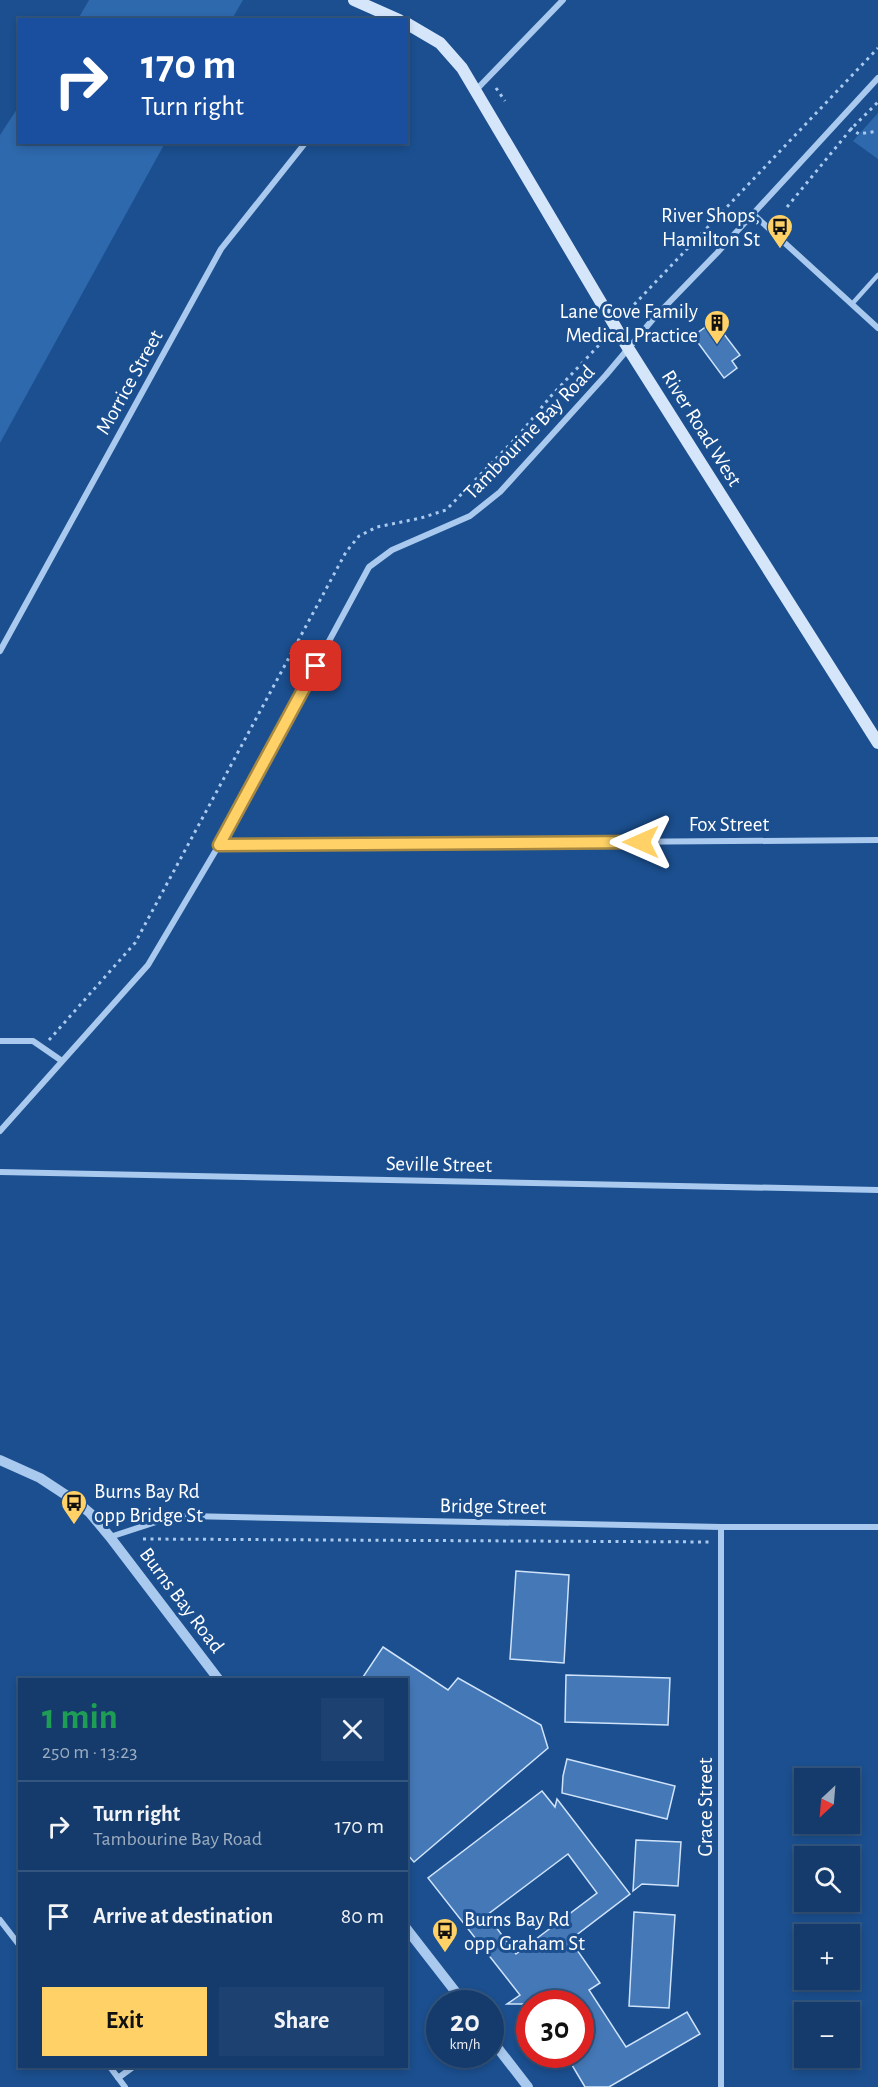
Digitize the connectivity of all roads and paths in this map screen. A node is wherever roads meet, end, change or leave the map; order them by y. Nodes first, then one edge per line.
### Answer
1 (354, 0) edge
2 (563, 0) edge
3 (392, 18) edge
4 (408, 26) edge
5 (878, 48) edge
6 (878, 78) edge
7 (496, 88) dead end
8 (476, 91) junction
9 (505, 101) dead end
10 (878, 102) edge
11 (838, 120) junction
12 (851, 129) junction
13 (878, 131) edge
14 (304, 144) edge
15 (787, 207) dead end
16 (753, 214) junction
17 (878, 275) edge
18 (852, 304) junction
19 (629, 310) dead end
20 (878, 328) edge
21 (628, 348) junction
22 (0, 651) edge
23 (878, 743) edge
24 (878, 840) edge
25 (219, 845) junction
26 (0, 1041) edge
27 (62, 1062) junction
28 (0, 1131) edge
29 (0, 1172) edge
30 (878, 1190) edge
31 (0, 1460) edge
32 (721, 1527) junction
33 (878, 1527) edge
34 (110, 1537) junction
35 (143, 1539) dead end
36 (721, 1542) junction
37 (217, 1678) edge
38 (0, 1920) edge
39 (408, 1931) edge
40 (18, 1943) edge
41 (454, 1990) edge
42 (504, 2056) edge
43 (111, 2068) edge
44 (132, 2068) edge
45 (118, 2078) junction
46 (125, 2087) edge
47 (528, 2087) edge
48 (721, 2087) edge

1 - 3 main road, River Road West
2 - 8 street
4 - 8 main road, River Road West
5 - 19 path
6 - 11 street, Tambourine Bay Road
7 - 9 path
8 - 21 main road, River Road West
10 - 12 path
11 - 12 path
11 - 16 street, Tambourine Bay Road
12 - 13 path
12 - 15 path
14 - 22 street, Morrice Street
16 - 18 street
16 - 21 street, Tambourine Bay Road
17 - 18 lane
18 - 20 street
21 - 23 main road, River Road West
21 - 25 street, Tambourine Bay Road
24 - 25 street, Fox Street
25 - 27 street, Tambourine Bay Road
26 - 27 street
27 - 28 street, Tambourine Bay Road
29 - 30 street, Seville Street
31 - 34 street, Burns Bay Road
32 - 33 street, Bridge Street
32 - 34 street, Bridge Street
32 - 36 street, Grace Street
34 - 37 street, Burns Bay Road
35 - 36 path
36 - 48 street, Grace Street
38 - 40 street
39 - 41 street
42 - 47 street
43 - 45 street
44 - 45 street
45 - 46 street

